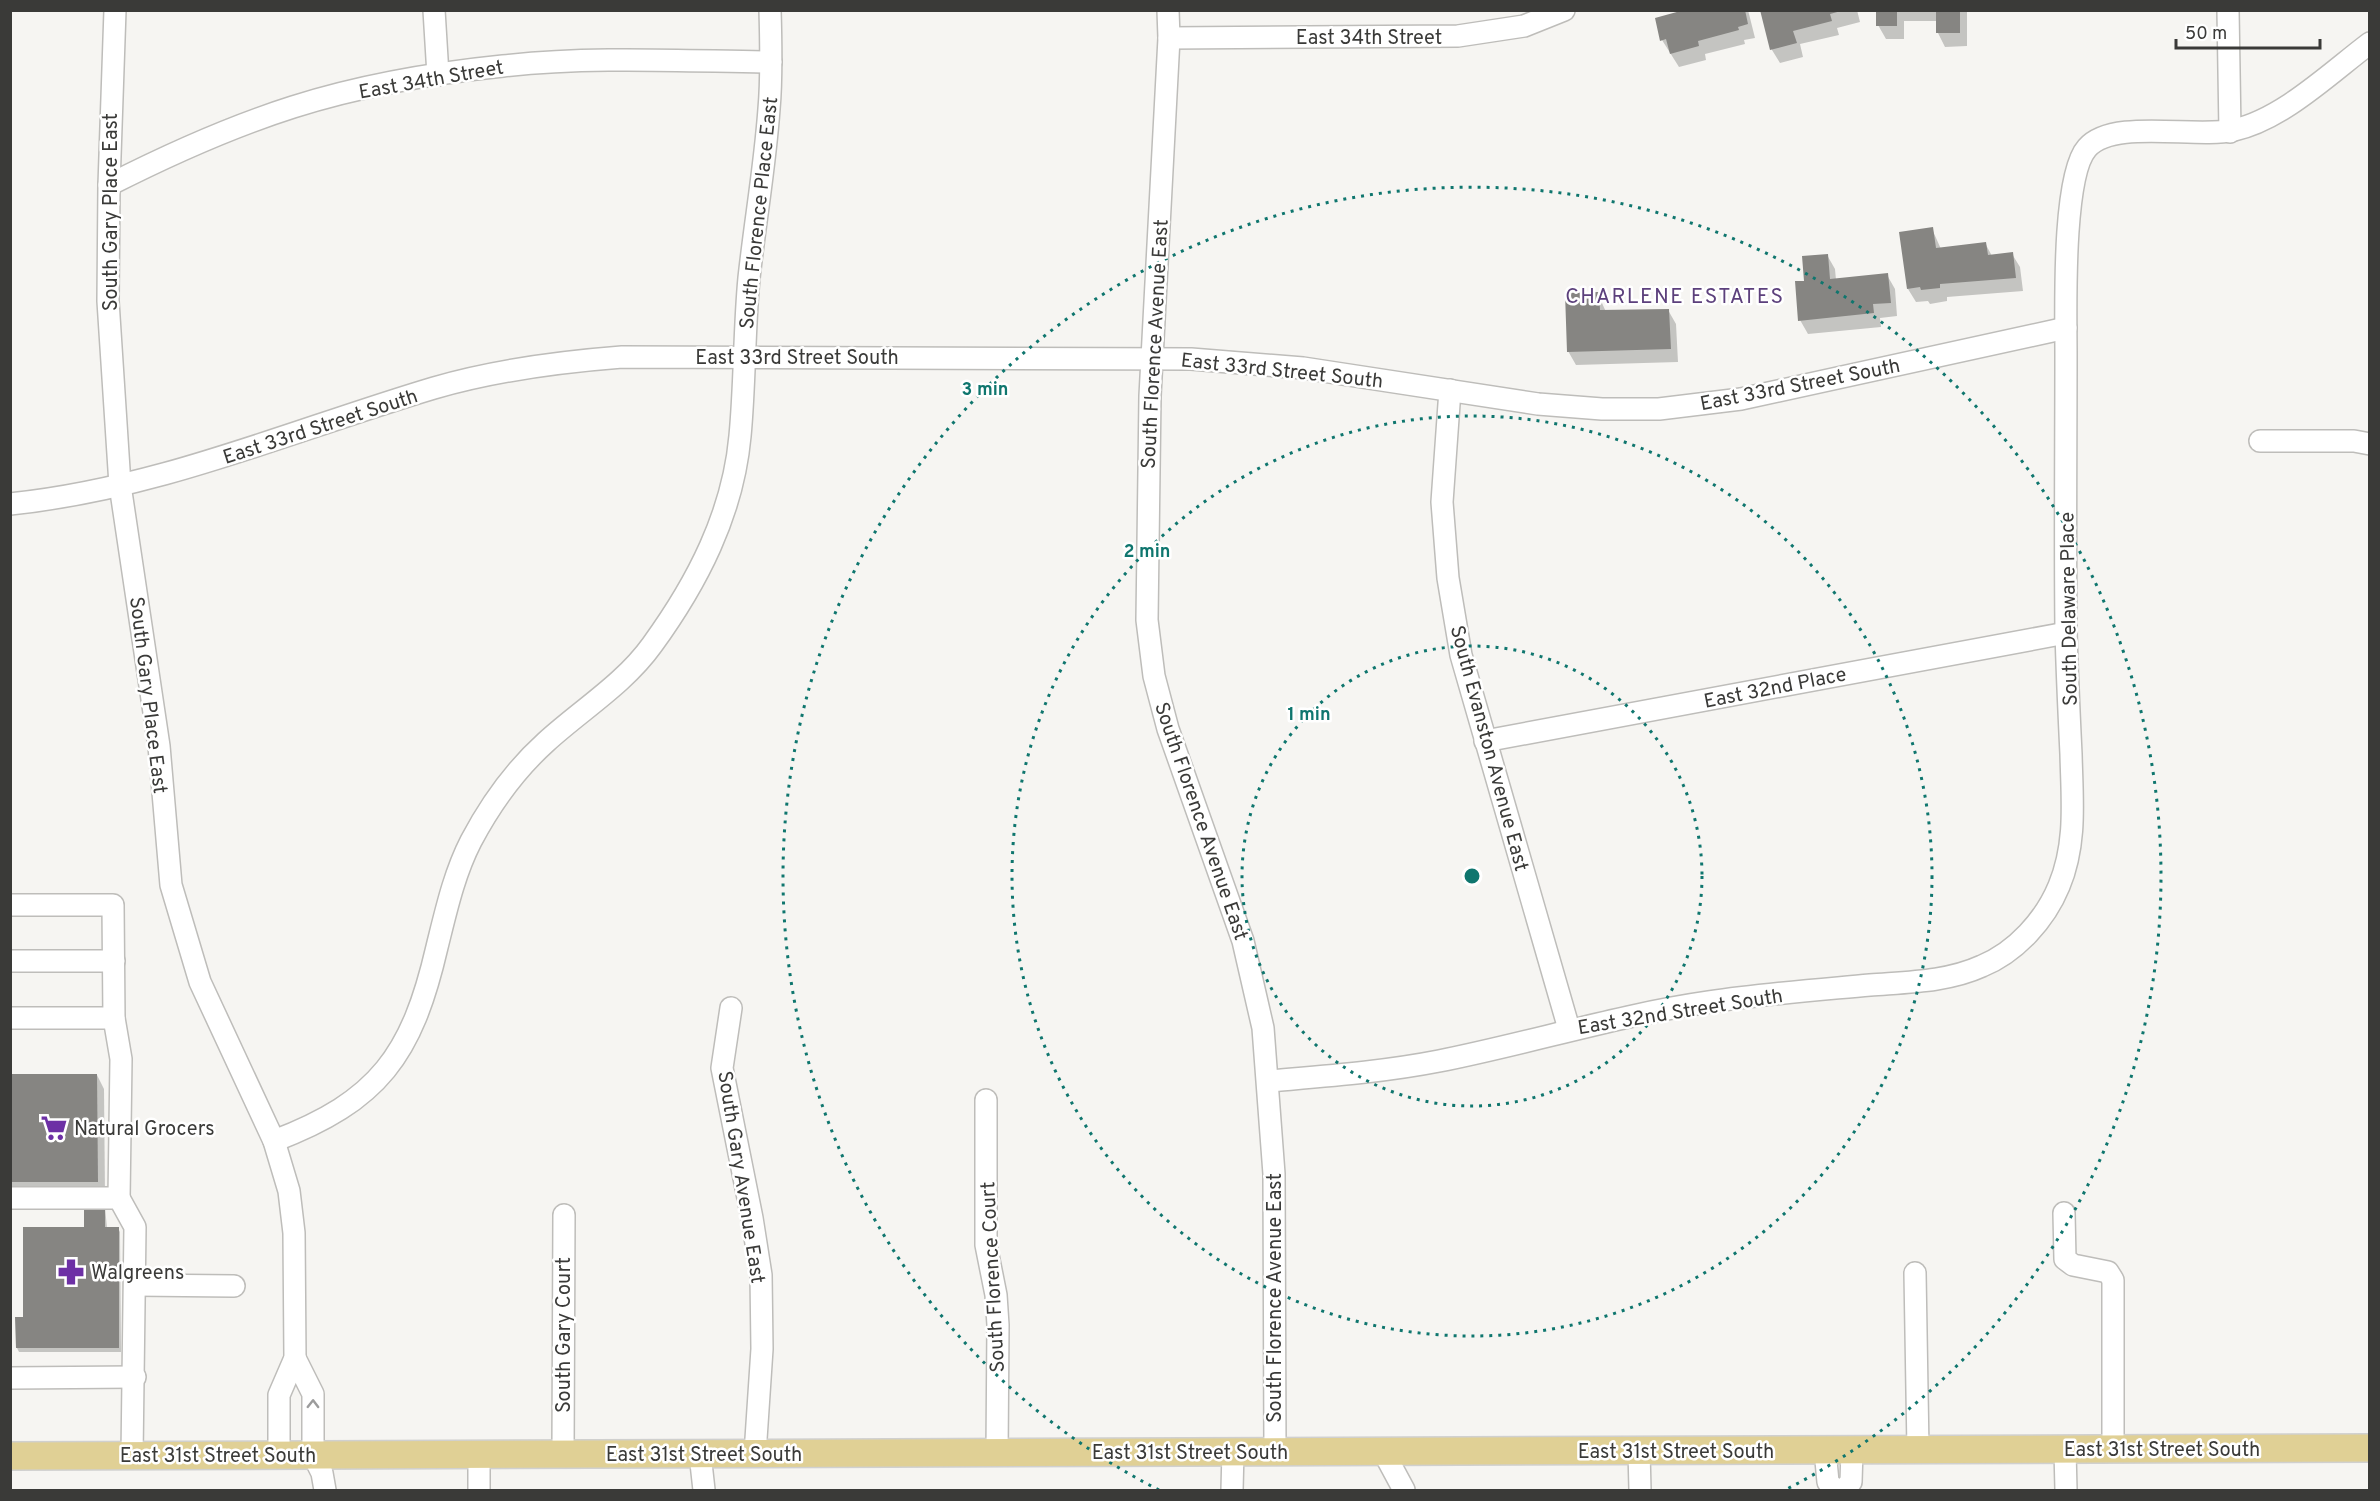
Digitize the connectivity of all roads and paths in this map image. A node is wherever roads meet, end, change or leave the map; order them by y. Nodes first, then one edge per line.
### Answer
1 (115, 10) edge
2 (434, 10) edge
3 (770, 10) edge
4 (1168, 10) edge
5 (1564, 10) edge
6 (2228, 10) edge
7 (1169, 38) junction
8 (2370, 44) edge
9 (771, 62) junction
10 (438, 75) junction
11 (2230, 132) junction
12 (109, 185) junction
13 (2066, 328) junction
14 (744, 357) junction
15 (1151, 358) junction
16 (1450, 390) junction
17 (2260, 441) dead end
18 (2370, 444) edge
19 (120, 485) junction
20 (10, 504) edge
21 (2066, 633) junction
22 (1485, 741) junction
23 (2058, 888) joint
24 (10, 904) edge
25 (10, 961) edge
26 (114, 961) junction
27 (731, 1008) dead end
28 (10, 1018) edge
29 (114, 1018) junction
30 (1569, 1029) junction
31 (1269, 1081) junction
32 (986, 1100) dead end
33 (274, 1141) junction
34 (10, 1198) edge
35 (119, 1198) junction
36 (2064, 1213) dead end
37 (564, 1215) dead end
38 (1915, 1273) dead end
39 (135, 1285) junction
40 (234, 1286) dead end
41 (295, 1358) junction
42 (135, 1377) junction
43 (10, 1378) edge
44 (2370, 1448) edge
45 (1825, 1450) junction
46 (1852, 1450) junction
47 (1918, 1450) junction
48 (2065, 1450) junction
49 (2113, 1450) junction
50 (1233, 1451) junction
51 (1275, 1451) junction
52 (1383, 1451) junction
53 (1639, 1451) junction
54 (998, 1453) junction
55 (479, 1454) junction
56 (563, 1454) junction
57 (700, 1454) junction
58 (755, 1454) junction
59 (279, 1455) junction
60 (313, 1455) junction
61 (10, 1456) edge
62 (132, 1456) junction
63 (325, 1491) edge
64 (479, 1491) edge
65 (704, 1491) edge
66 (1232, 1491) edge
67 (1404, 1491) edge
68 (1640, 1491) edge
69 (1835, 1491) edge
70 (1843, 1491) edge
71 (2066, 1491) edge

1 - 12 street, South Gary Place East
2 - 10 street
3 - 9 street, South Florence Place East
4 - 7 street, South Florence Avenue East
5 - 7 street, East 34th Street
6 - 11 street
7 - 15 street, South Florence Avenue East
8 - 11 street
9 - 10 street, East 34th Street
9 - 14 street, South Florence Place East
10 - 12 street, East 34th Street
11 - 13 street
12 - 19 street, South Gary Place East
13 - 16 street, East 33rd Street South
13 - 21 street, South Delaware Place
14 - 15 street, East 33rd Street South
14 - 19 street, East 33rd Street South
14 - 33 street, South Florence Place East
15 - 16 street, East 33rd Street South
15 - 31 street, South Florence Avenue East
16 - 22 street, South Evanston Avenue East
17 - 18 street
19 - 20 street, East 33rd Street South
19 - 33 street, South Gary Place East
21 - 22 street, East 32nd Place
21 - 23 street, South Delaware Place
22 - 30 street, South Evanston Avenue East
23 - 30 street, East 32nd Street South
24 - 26 street
25 - 26 street
26 - 29 street
27 - 58 street, South Gary Avenue East
28 - 29 street
29 - 35 street
30 - 31 street, East 32nd Street South
31 - 51 street, South Florence Avenue East
32 - 54 street, South Florence Court
33 - 41 street, South Gary Place East
34 - 35 street
35 - 39 street
36 - 49 street
37 - 56 street, South Gary Court
38 - 47 street
39 - 40 street
39 - 42 street
41 - 59 street, South Gary Place East
60 -> 41 street, South Gary Place East
42 - 43 street
42 - 62 street
44 - 49 main road, East 31st Street South
45 - 46 main road, East 31st Street South
45 - 53 main road, East 31st Street South
45 - 69 street
46 - 47 main road, East 31st Street South
46 - 70 street
47 - 48 main road, East 31st Street South
48 - 49 main road, East 31st Street South
48 - 71 street
50 - 51 main road, East 31st Street South
50 - 54 main road, East 31st Street South
50 - 66 street
51 - 52 main road, East 31st Street South
52 - 53 main road, East 31st Street South
52 - 67 street
53 - 68 street
54 - 58 main road, East 31st Street South
55 - 56 main road, East 31st Street South
55 - 60 main road, East 31st Street South
55 - 64 street
56 - 57 main road, East 31st Street South
57 - 58 main road, East 31st Street South
57 - 65 street
59 - 60 main road, East 31st Street South
59 - 62 main road, East 31st Street South
60 - 63 street
61 - 62 main road, East 31st Street South

